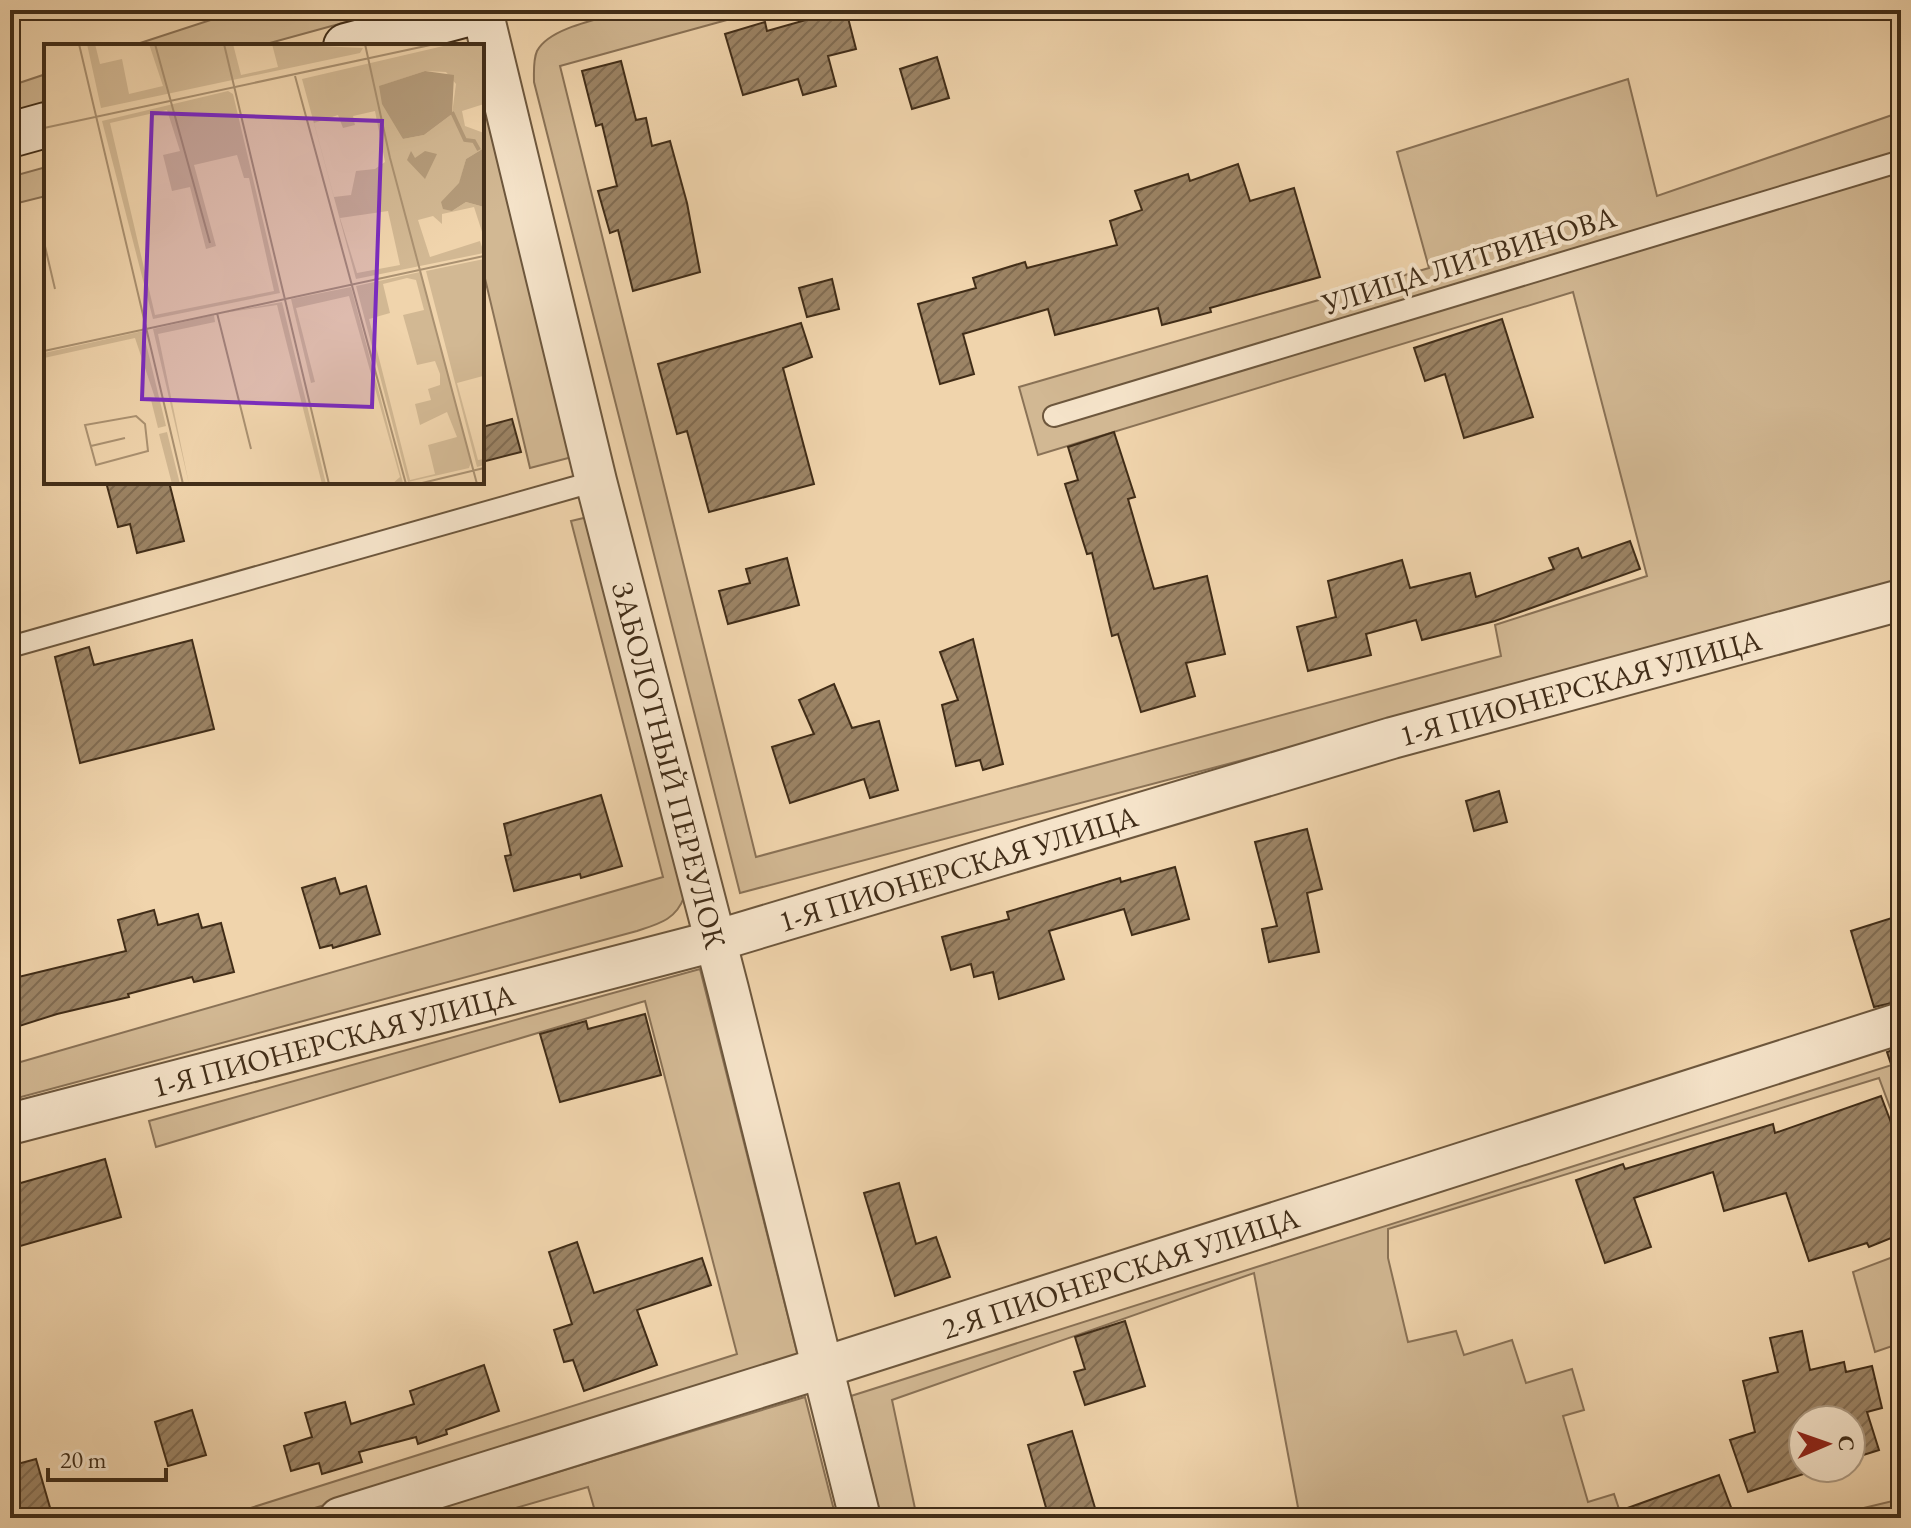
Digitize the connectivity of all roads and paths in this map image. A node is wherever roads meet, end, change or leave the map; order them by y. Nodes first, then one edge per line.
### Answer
1 (482, 10) edge
2 (354, 44) edge
3 (44, 126) edge
4 (10, 135) edge
5 (1901, 161) edge
6 (1054, 416) dead end
7 (596, 481) junction
8 (1901, 600) edge
9 (10, 647) edge
10 (715, 941) junction
11 (1901, 1023) edge
12 (10, 1124) edge
13 (824, 1367) junction
14 (340, 1518) edge
15 (860, 1518) edge

1 - 2 street
1 - 7 street, ЗАБОЛОТНЫЙ ПЕРЕУЛОК
3 - 4 street
5 - 6 lane, УЛИЦА ЛИТВИНОВА
7 - 9 lane
7 - 10 street, ЗАБОЛОТНЫЙ ПЕРЕУЛОК
8 - 10 street, 1-Я ПИОНЕРСКАЯ УЛИЦА
10 - 12 street, 1-Я ПИОНЕРСКАЯ УЛИЦА
10 - 13 street, ЗАБОЛОТНЫЙ ПЕРЕУЛОК
11 - 13 street, 2-Я ПИОНЕРСКАЯ УЛИЦА
13 - 14 street, 2-Я ПИОНЕРСКАЯ УЛИЦА
13 - 15 street, ЗАБОЛОТНЫЙ ПЕРЕУЛОК

